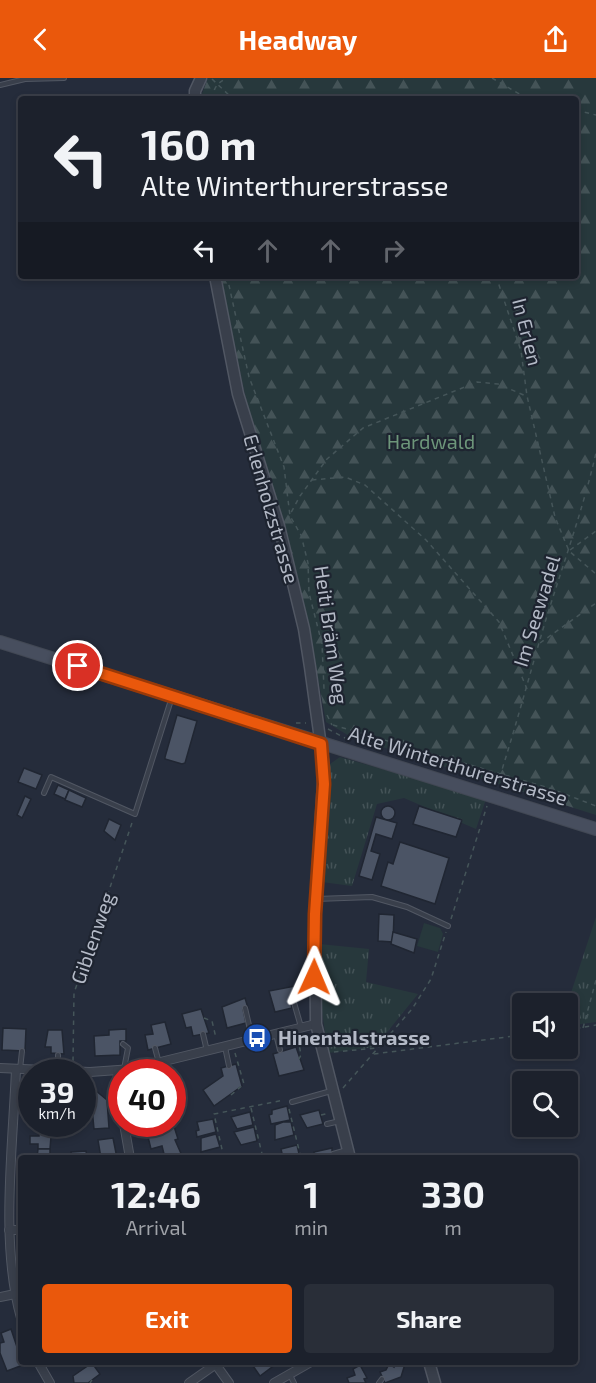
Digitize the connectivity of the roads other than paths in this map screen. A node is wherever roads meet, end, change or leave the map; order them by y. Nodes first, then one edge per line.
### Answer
1 (64, 78) edge
2 (197, 79) edge
3 (0, 85) edge
4 (195, 96) edge
5 (216, 279) edge
6 (0, 642) edge
7 (172, 696) junction
8 (321, 744) junction
9 (44, 793) dead end
10 (596, 829) edge
11 (316, 899) junction
12 (448, 926) dead end
13 (293, 999) dead end
14 (245, 1008) dead end
15 (316, 1024) junction
16 (299, 1031) junction
17 (203, 1034) dead end
18 (276, 1034) junction
19 (253, 1039) junction
20 (123, 1044) dead end
21 (225, 1047) junction
22 (155, 1048) dead end
23 (280, 1050) dead end
24 (22, 1051) dead end
25 (207, 1051) junction
26 (58, 1055) dead end
27 (20, 1059) edge
28 (58, 1059) edge
29 (124, 1059) edge
30 (158, 1059) edge
31 (177, 1059) edge
32 (229, 1066) dead end
33 (0, 1068) edge
34 (18, 1069) joint
35 (333, 1095) junction
36 (289, 1101) road end
37 (340, 1120) junction
38 (327, 1124) dead end
39 (126, 1137) edge
40 (333, 1154) dead end
41 (349, 1154) edge
42 (129, 1155) edge
43 (9, 1230) junction
44 (18, 1230) edge
45 (15, 1294) junction
46 (0, 1297) edge
47 (18, 1304) edge
48 (41, 1365) edge
49 (212, 1365) edge
50 (216, 1365) edge
51 (308, 1365) edge
52 (429, 1365) edge
53 (292, 1379) edge
54 (432, 1382) edge
55 (50, 1383) edge
56 (189, 1383) edge
57 (229, 1383) edge
58 (274, 1383) edge

1 - 3 lane
2 - 4 street
5 - 8 street, Erlenholzstrasse
6 - 7 main road, Alte Winterthurerstrasse
7 - 8 main road, Alte Winterthurerstrasse
7 - 9 lane
8 - 10 main road, Alte Winterthurerstrasse
8 - 11 street, Erlenholzstrasse
11 - 12 lane
11 - 15 street, Erlenholzstrasse
13 - 16 lane
14 - 19 lane
15 - 16 street
15 - 35 street, Erlenholzstrasse
16 - 18 street
17 - 25 lane
18 - 19 street
18 - 23 lane
19 - 21 street
20 - 29 lane
21 - 25 street
21 - 32 lane
22 - 30 lane
24 - 27 lane
25 - 31 street
26 - 28 lane
33 - 34 street
34 - 43 street
35 - 36 lane
35 - 37 street, Erlenholzstrasse
37 - 38 lane
37 - 41 street, Erlenholzstrasse
39 - 42 street
40 - 41 lane
43 - 44 street
43 - 45 street
45 - 46 street
45 - 47 street
48 - 55 street
49 - 56 street
50 - 57 street
51 - 53 street
52 - 54 street
53 - 58 street

